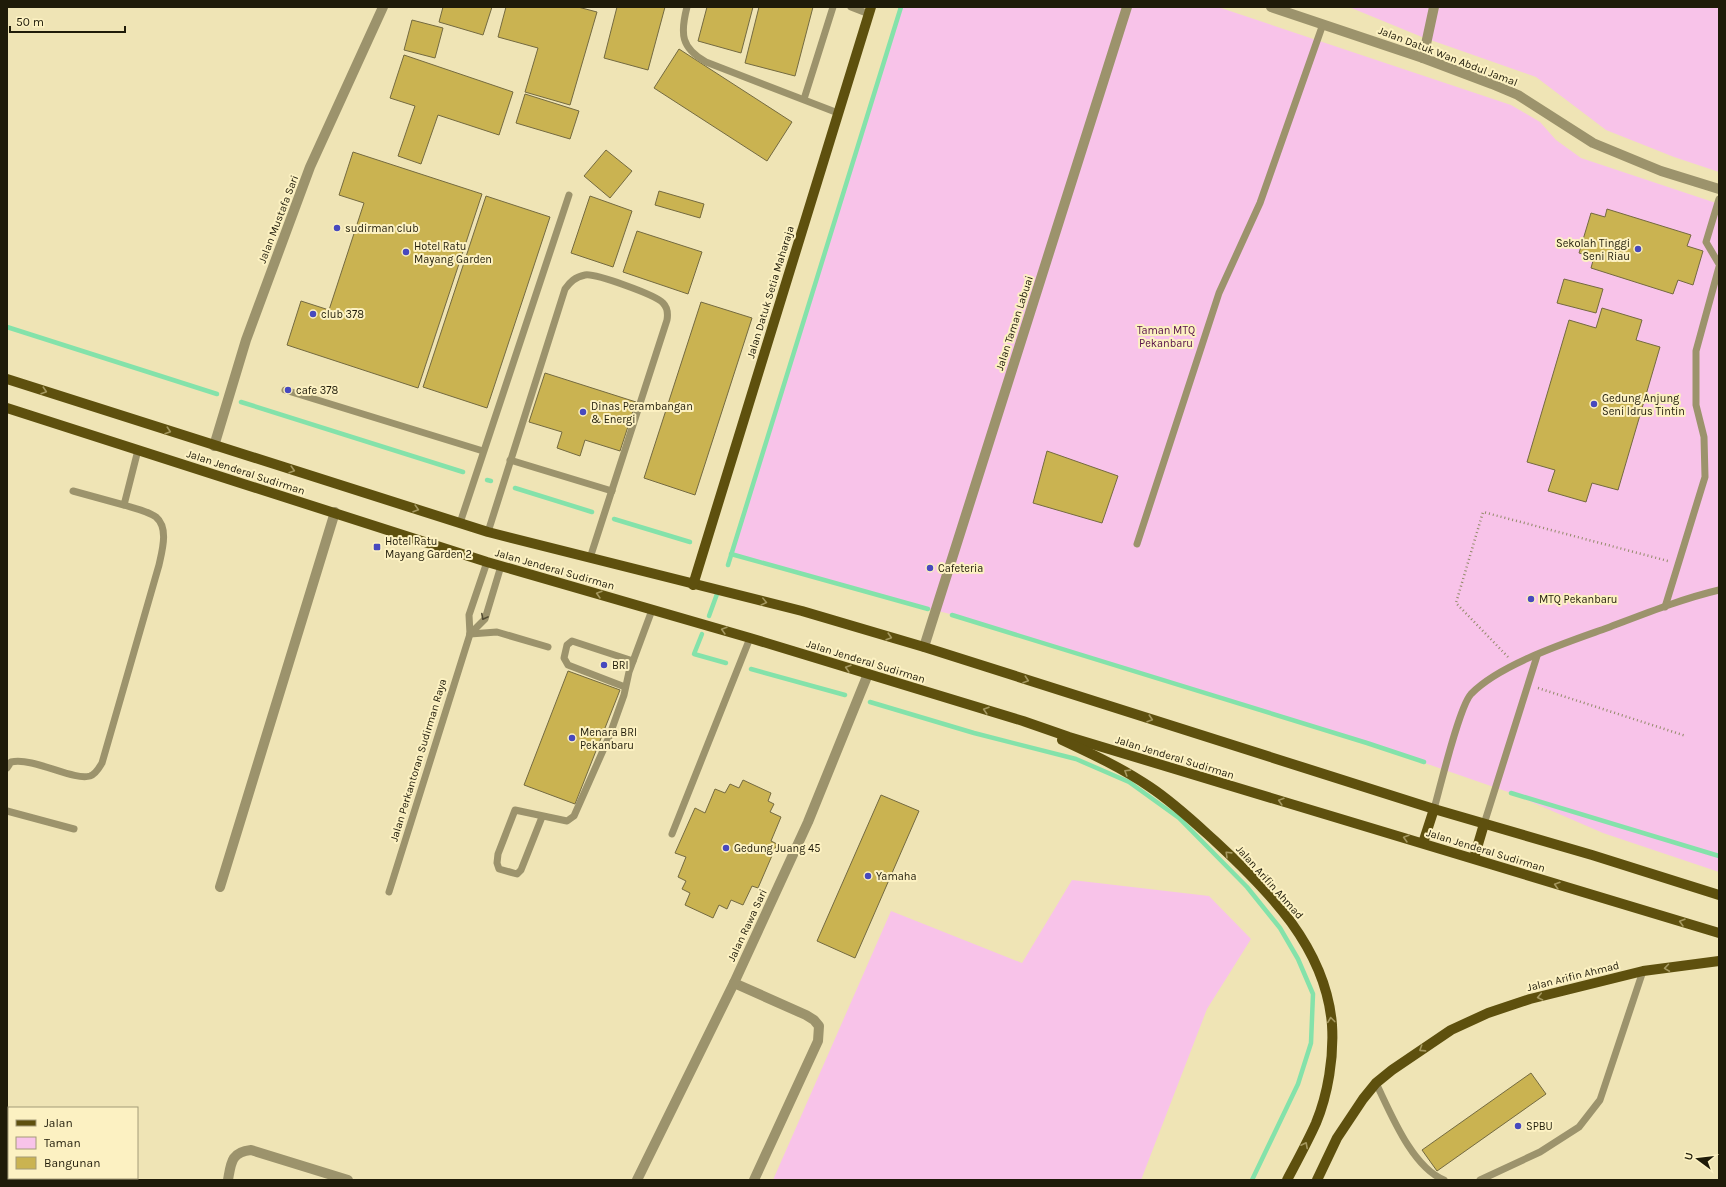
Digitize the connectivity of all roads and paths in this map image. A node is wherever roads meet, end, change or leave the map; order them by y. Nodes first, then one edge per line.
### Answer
1 (383, 7) edge
2 (687, 7) edge
3 (833, 7) edge
4 (851, 7) edge
5 (1127, 7) edge
6 (1271, 7) edge
7 (1434, 7) edge
8 (870, 10) edge
9 (1323, 24) junction
10 (1424, 58) junction
11 (804, 99) junction
12 (838, 113) junction
13 (1719, 189) edge
14 (569, 195) dead end
15 (1719, 199) edge
16 (1719, 264) edge
17 (1719, 267) edge
18 (7, 379) edge
19 (285, 390) dead end
20 (7, 408) edge
21 (214, 446) junction
22 (138, 450) junction
23 (483, 451) junction
24 (510, 460) junction
25 (73, 491) dead end
26 (612, 491) junction
27 (124, 505) junction
28 (335, 512) junction
29 (460, 523) junction
30 (488, 532) junction
31 (1137, 544) dead end
32 (590, 558) junction
33 (487, 562) junction
34 (1677, 564) junction
35 (501, 566) junction
36 (693, 584) junction
37 (1719, 590) edge
38 (1665, 607) junction
39 (652, 610) junction
40 (470, 634) junction
41 (750, 638) junction
42 (548, 647) dead end
43 (924, 647) junction
44 (1537, 656) junction
45 (633, 661) junction
46 (1515, 665) junction
47 (868, 674) junction
48 (1528, 685) junction
49 (625, 688) junction
50 (1023, 721) junction
51 (1686, 736) dead end
52 (7, 768) edge
53 (1434, 809) junction
54 (7, 810) edge
55 (542, 817) junction
56 (1484, 824) junction
57 (74, 829) dead end
58 (672, 834) dead end
59 (1423, 843) junction
60 (1474, 858) junction
61 (220, 887) dead end
62 (389, 892) dead end
63 (1719, 895) edge
64 (1719, 933) edge
65 (1719, 961) edge
66 (1643, 972) junction
67 (734, 983) junction
68 (1376, 1083) junction
69 (228, 1180) edge
70 (348, 1180) edge
71 (637, 1180) edge
72 (754, 1180) edge
73 (1287, 1180) edge
74 (1317, 1180) edge
75 (1444, 1180) edge
76 (1480, 1180) edge

1 - 21 street, Jalan Mustafa Sari
2 - 11 lane
3 - 11 lane
4 - 8 lane
5 - 43 street, Jalan Taman Labuai
6 - 9 street, Jalan Datuk Wan Abdul Jamal
7 - 10 street
8 - 12 main road, Jalan Datuk Setia Maharaja
9 - 10 street, Jalan Datuk Wan Abdul Jamal
9 - 31 lane
10 - 13 street, Jalan Datuk Wan Abdul Jamal
11 - 12 lane
12 - 36 main road, Jalan Datuk Setia Maharaja
14 - 23 lane
15 - 16 lane
17 - 34 lane
18 -> 21 main road, Jalan Jenderal Sudirman
19 - 23 lane
20 - 22 main road, Jalan Jenderal Sudirman
21 -> 29 main road, Jalan Jenderal Sudirman
22 - 27 lane
22 - 28 main road, Jalan Jenderal Sudirman
23 - 29 lane
24 - 26 lane
24 - 26 lane
24 - 30 lane
25 - 27 lane
26 - 32 lane
27 - 52 lane
28 - 33 main road, Jalan Jenderal Sudirman
28 - 61 street
29 - 30 main road, Jalan Jenderal Sudirman
30 - 32 main road, Jalan Jenderal Sudirman
32 - 36 main road, Jalan Jenderal Sudirman
33 - 35 main road, Jalan Jenderal Sudirman
33 - 40 lane, Jalan Perkantoran Sudirman Raya
34 - 38 lane
34 - 46 path
39 -> 35 main road, Jalan Jenderal Sudirman
35 -> 40 lane, Jalan Perkantoran Sudirman Raya
36 -> 43 main road, Jalan Jenderal Sudirman
37 - 38 lane
38 - 44 lane
41 -> 39 main road, Jalan Jenderal Sudirman
39 - 45 lane
40 - 42 lane
40 - 62 lane, Jalan Perkantoran Sudirman Raya
47 -> 41 main road, Jalan Jenderal Sudirman
41 - 58 lane
43 -> 53 main road, Jalan Jenderal Sudirman
44 - 46 lane
44 - 48 lane
45 - 49 lane
45 - 49 lane
46 - 53 lane
50 -> 47 main road, Jalan Jenderal Sudirman
47 - 67 street, Jalan Rawa Sari
48 - 51 path
48 - 56 lane
49 - 55 lane
59 -> 50 main road, Jalan Jenderal Sudirman
73 -> 50 main road, Jalan Arifin Ahmad
53 - 56 main road, Jalan Jenderal Sudirman
53 - 59 main road
54 - 57 lane
55 - 55 lane
56 - 60 main road
56 - 63 main road, Jalan Jenderal Sudirman
59 - 60 main road, Jalan Jenderal Sudirman
64 -> 60 main road, Jalan Jenderal Sudirman
65 -> 66 main road, Jalan Arifin Ahmad
66 -> 68 main road, Jalan Arifin Ahmad
66 - 76 lane
67 - 71 street, Jalan Rawa Sari
67 - 72 street
68 - 74 main road, Jalan Arifin Ahmad
68 - 75 lane
69 - 70 street

